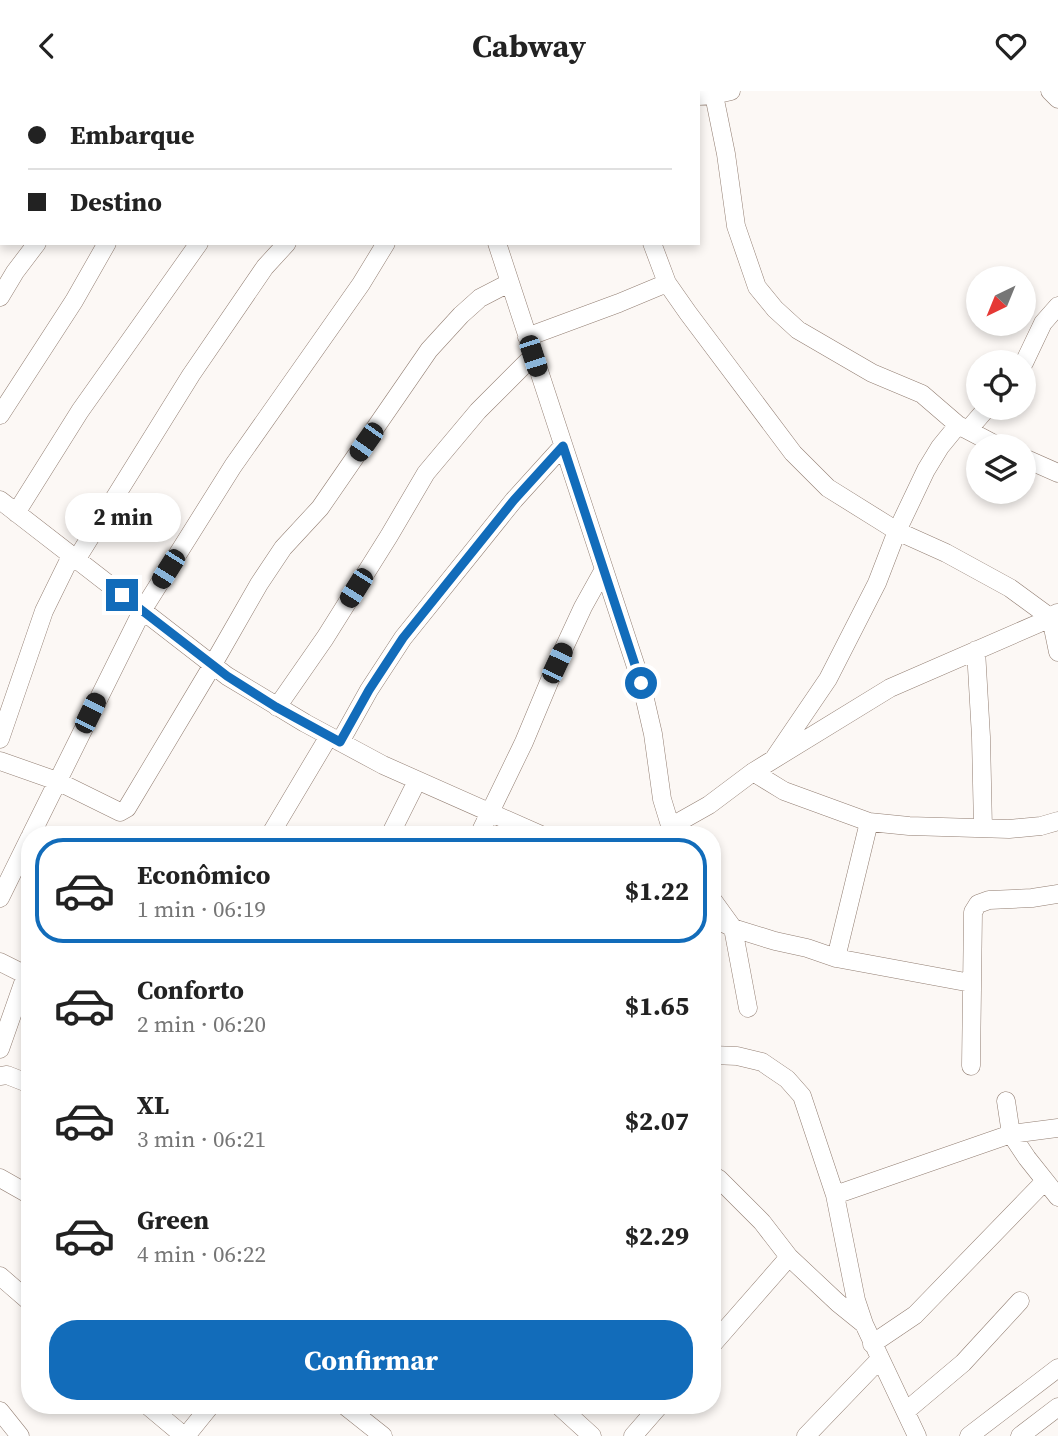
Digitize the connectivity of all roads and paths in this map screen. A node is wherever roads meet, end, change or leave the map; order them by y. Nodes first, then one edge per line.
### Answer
1 (1050, 91) edge
2 (714, 94) edge
3 (1058, 99) edge
4 (35, 245) edge
5 (106, 245) edge
6 (198, 245) edge
7 (285, 245) edge
8 (385, 245) edge
9 (498, 245) edge
10 (653, 245) edge
11 (509, 282) junction
12 (667, 283) junction
13 (0, 297) edge
14 (1058, 306) edge
15 (527, 337) junction
16 (1030, 350) edge
17 (533, 356) junction
18 (0, 415) edge
19 (972, 420) edge
20 (963, 427) junction
21 (976, 434) edge
22 (563, 446) junction
23 (1036, 463) edge
24 (1058, 473) edge
25 (6, 509) edge
26 (897, 531) junction
27 (74, 558) junction
28 (604, 571) junction
29 (142, 611) junction
30 (1055, 615) edge
31 (976, 650) junction
32 (1058, 652) edge
33 (212, 666) junction
34 (276, 707) junction
35 (0, 739) edge
36 (334, 739) junction
37 (0, 761) edge
38 (771, 762) junction
39 (753, 772) junction
40 (57, 781) junction
41 (417, 781) junction
42 (490, 811) junction
43 (1058, 821) edge
44 (869, 822) junction
45 (35, 826) edge
46 (276, 826) edge
47 (394, 826) edge
48 (483, 826) edge
49 (522, 826) edge
50 (670, 826) edge
51 (678, 826) edge
52 (983, 828) junction
53 (21, 855) edge
54 (1058, 894) edge
55 (0, 898) edge
56 (721, 911) edge
57 (721, 922) edge
58 (733, 928) junction
59 (836, 958) junction
60 (0, 963) edge
61 (21, 973) edge
62 (971, 983) junction
63 (21, 994) edge
64 (748, 1008) dead end
65 (0, 1049) edge
66 (721, 1055) edge
67 (971, 1066) dead end
68 (0, 1076) edge
69 (21, 1080) edge
70 (1006, 1101) dead end
71 (1058, 1128) edge
72 (1012, 1134) junction
73 (0, 1178) edge
74 (721, 1181) edge
75 (1045, 1181) junction
76 (21, 1190) edge
77 (835, 1195) junction
78 (1058, 1197) edge
79 (789, 1257) junction
80 (0, 1276) edge
81 (21, 1294) edge
82 (1020, 1301) dead end
83 (864, 1324) junction
84 (721, 1335) edge
85 (876, 1351) junction
86 (1058, 1368) edge
87 (1058, 1408) edge
88 (0, 1411) edge
89 (906, 1411) junction
90 (158, 1414) edge
91 (203, 1414) edge
92 (355, 1414) edge
93 (568, 1414) edge
94 (652, 1414) edge
95 (20, 1436) edge
96 (185, 1436) edge
97 (383, 1436) edge
98 (592, 1436) edge
99 (633, 1436) edge
100 (806, 1436) edge
101 (917, 1436) edge
102 (969, 1436) edge
103 (1020, 1436) edge

1 - 3 street
2 - 20 street
4 - 13 street
5 - 18 street
6 - 25 street
7 - 27 street
8 - 29 street
9 - 11 street
10 - 12 street
11 - 15 street
11 - 33 street
12 - 15 street
12 - 26 street
14 - 16 street
15 - 17 street
17 - 22 street
17 - 34 street
19 - 20 street
20 - 21 street
20 - 26 street
22 - 28 street
22 - 36 street
23 - 24 street
25 - 27 street
26 - 30 street
26 - 38 street
27 - 29 street
27 - 35 street
28 - 42 street
28 - 50 street
29 - 33 street
29 - 40 street
30 - 31 street
30 - 32 street
31 - 38 street
31 - 52 street
33 - 34 street
33 - 40 street
34 - 36 street
36 - 41 street
36 - 46 street
37 - 40 street
38 - 39 street
39 - 44 street
39 - 51 street
40 - 45 street
41 - 42 street
41 - 47 street
42 - 48 street
42 - 49 street
43 - 52 street
44 - 52 street
44 - 59 street
53 - 55 street
54 - 62 street
56 - 58 street
57 - 58 street
58 - 59 street
58 - 64 street
59 - 62 street
60 - 61 street
62 - 67 street
63 - 65 street
66 - 77 street
68 - 69 street
70 - 72 street
71 - 72 street
72 - 75 street
72 - 77 street
73 - 76 street
74 - 79 street
75 - 78 street
75 - 85 street
77 - 83 street
79 - 83 street
79 - 84 street
80 - 81 street
82 - 89 street
83 - 85 street
85 - 89 street
85 - 100 street
86 - 102 street
87 - 103 street
88 - 95 street
89 - 101 street
90 - 96 street
91 - 96 street
92 - 97 street
93 - 98 street
94 - 99 street

